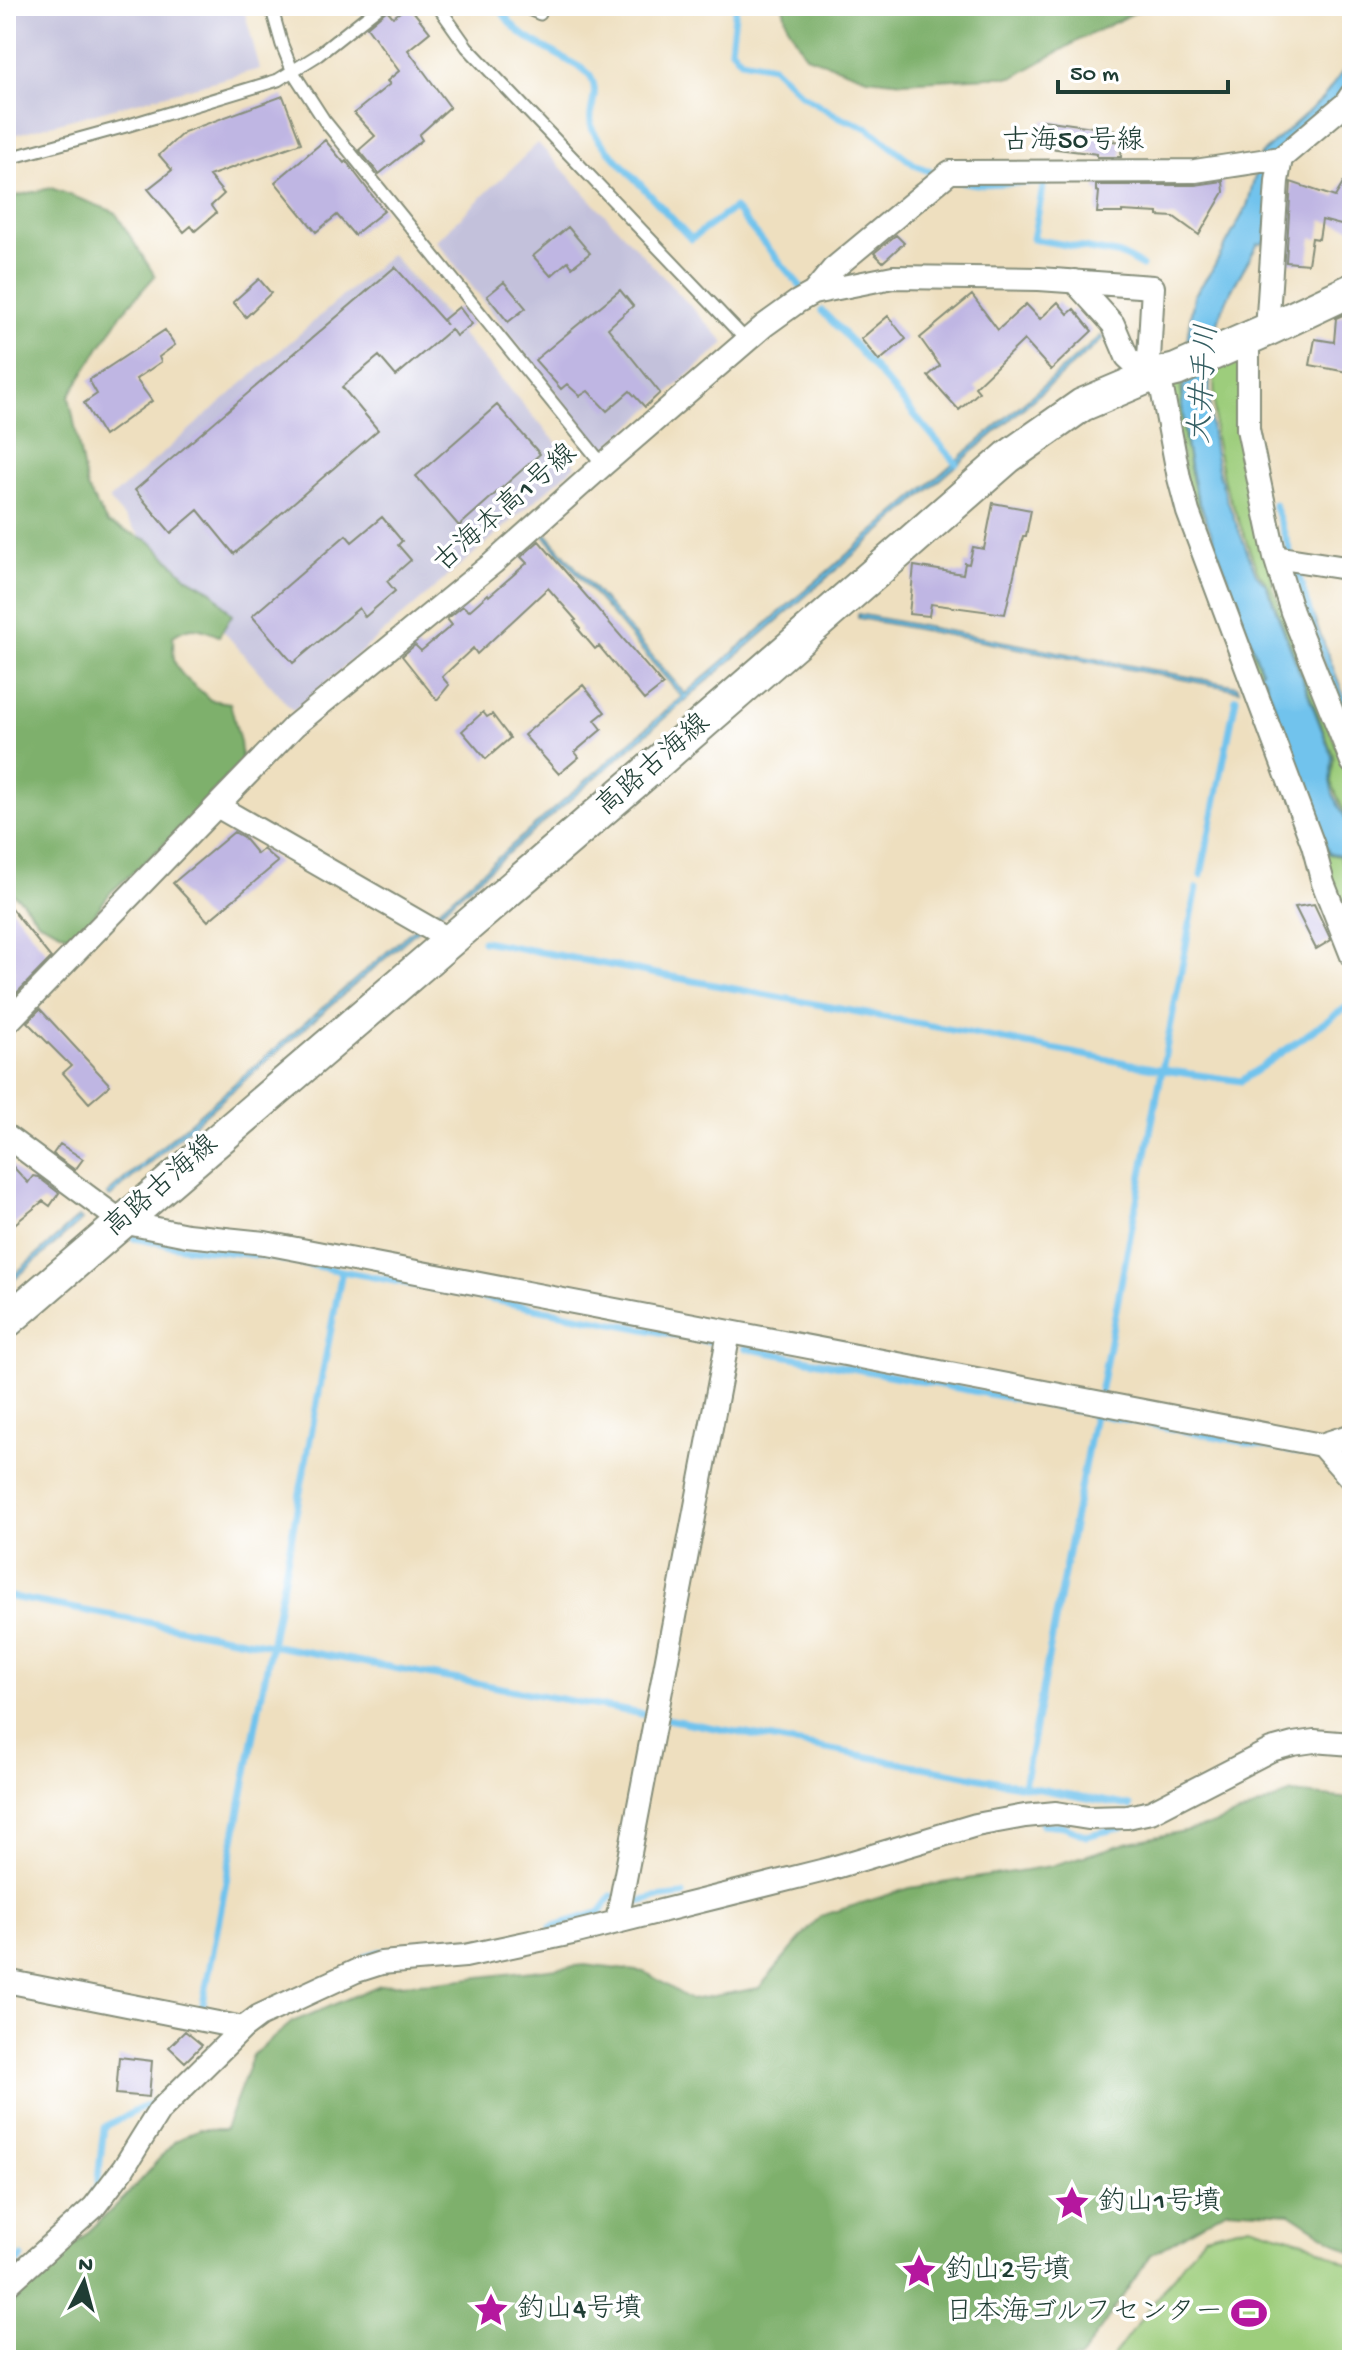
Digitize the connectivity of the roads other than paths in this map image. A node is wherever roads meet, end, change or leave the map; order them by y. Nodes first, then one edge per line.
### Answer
1 (271, 6) edge
2 (380, 6) edge
3 (438, 6) edge
4 (522, 6) edge
5 (540, 14) dead end
6 (293, 72) junction
7 (1352, 94) edge
8 (1281, 158) junction
9 (6, 159) edge
10 (1074, 281) junction
11 (1352, 290) edge
12 (813, 293) junction
13 (1250, 337) junction
14 (747, 341) junction
15 (1162, 373) junction
16 (603, 465) junction
17 (1275, 557) junction
18 (1352, 569) edge
19 (1352, 762) edge
20 (217, 806) junction
21 (450, 940) junction
22 (1352, 956) edge
23 (6, 1024) edge
24 (6, 1136) edge
25 (122, 1222) junction
26 (6, 1322) edge
27 (729, 1333) junction
28 (1352, 1435) edge
29 (1321, 1445) junction
30 (1352, 1480) edge
31 (1352, 1744) edge
32 (617, 1921) junction
33 (6, 1981) edge
34 (243, 2028) junction
35 (6, 2286) edge

1 - 6 lane
2 - 6 lane
3 - 14 lane
4 - 5 lane
6 - 9 lane
6 - 16 lane
7 - 8 street
8 - 12 street, 古海50号線
8 - 13 street
10 - 12 street, 古海本高1号線
10 - 15 street
10 - 15 street, 古海本高1号線
11 - 13 main road, 高路古海線
12 - 14 street, 古海本高1号線
13 - 15 main road, 高路古海線
13 - 17 street
14 - 16 street, 古海本高1号線
15 - 21 main road, 高路古海線
15 - 22 street
16 - 20 street, 古海本高1号線
17 - 18 street
17 - 19 street
20 - 21 street
20 - 23 street, 古海本高1号線
21 - 25 main road, 高路古海線
24 - 25 street
25 - 26 main road, 高路古海線
25 - 27 street
27 - 29 street
27 - 32 street
28 - 29 street
29 - 30 street
31 - 32 street
32 - 34 street
33 - 34 street
34 - 35 street

